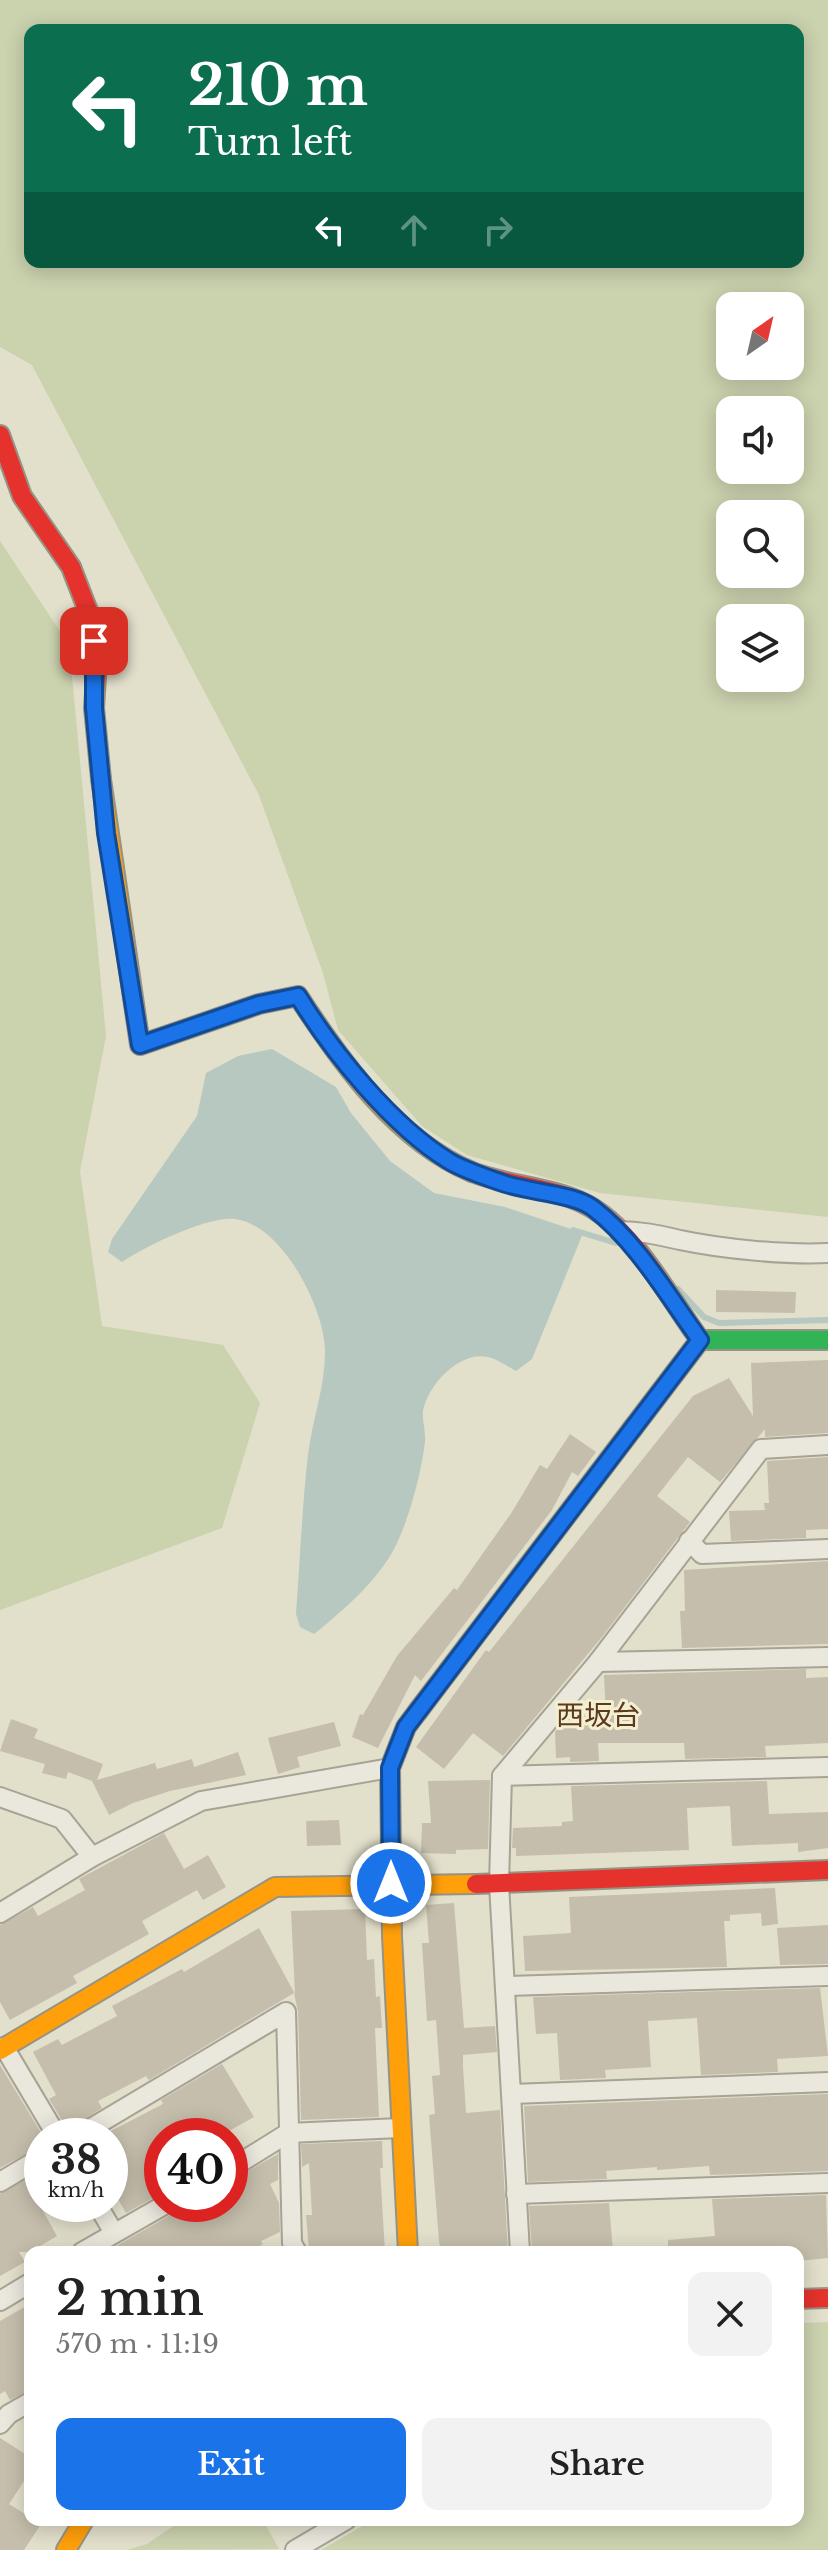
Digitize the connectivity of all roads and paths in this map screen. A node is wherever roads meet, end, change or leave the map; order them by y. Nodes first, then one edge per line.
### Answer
1 (0, 435) edge
2 (619, 1231) junction
3 (828, 1253) edge
4 (700, 1340) junction
5 (828, 1340) edge
6 (828, 1445) edge
7 (689, 1541) junction
8 (828, 1549) edge
9 (828, 1657) edge
10 (598, 1662) junction
11 (828, 1767) edge
12 (390, 1768) junction
13 (502, 1776) junction
14 (0, 1797) edge
15 (92, 1857) junction
16 (828, 1870) edge
17 (391, 1883) junction
18 (499, 1884) junction
19 (0, 1913) edge
20 (828, 1976) edge
21 (506, 1986) junction
22 (2, 2048) edge
23 (828, 2082) edge
24 (512, 2094) junction
25 (46, 2118) edge
26 (108, 2118) edge
27 (400, 2128) junction
28 (288, 2133) junction
29 (248, 2158) edge
30 (24, 2168) edge
31 (0, 2182) edge
32 (828, 2183) edge
33 (516, 2194) junction
34 (144, 2216) edge
35 (108, 2222) edge
36 (114, 2233) junction
37 (92, 2246) edge
38 (293, 2246) edge
39 (408, 2246) edge
40 (520, 2246) edge
41 (24, 2287) edge
42 (828, 2298) edge
43 (804, 2299) edge
44 (0, 2301) edge
45 (24, 2405) edge
46 (0, 2424) edge
47 (80, 2526) edge
48 (336, 2526) edge
49 (66, 2550) edge
50 (295, 2550) edge

1 - 2 street
2 - 3 street
2 - 4 street
4 - 5 street
4 - 12 street
6 - 7 street
7 - 8 street
7 - 10 street
9 - 10 street
10 - 13 street
11 - 13 street
12 - 15 street
12 - 17 street
13 - 18 street
14 - 15 street
15 - 19 street
16 - 18 street
17 - 18 street
17 - 22 street
17 - 27 street
18 - 21 street
20 - 21 street
21 - 24 street
22 - 25 street
23 - 24 street
24 - 33 street
26 - 28 street
27 - 28 street
27 - 39 street
28 - 29 street
28 - 38 street
30 - 31 street
32 - 33 street
33 - 40 street
34 - 36 street
35 - 36 street
36 - 37 street
41 - 44 street
42 - 43 street
45 - 46 street
47 - 49 street
48 - 50 street

